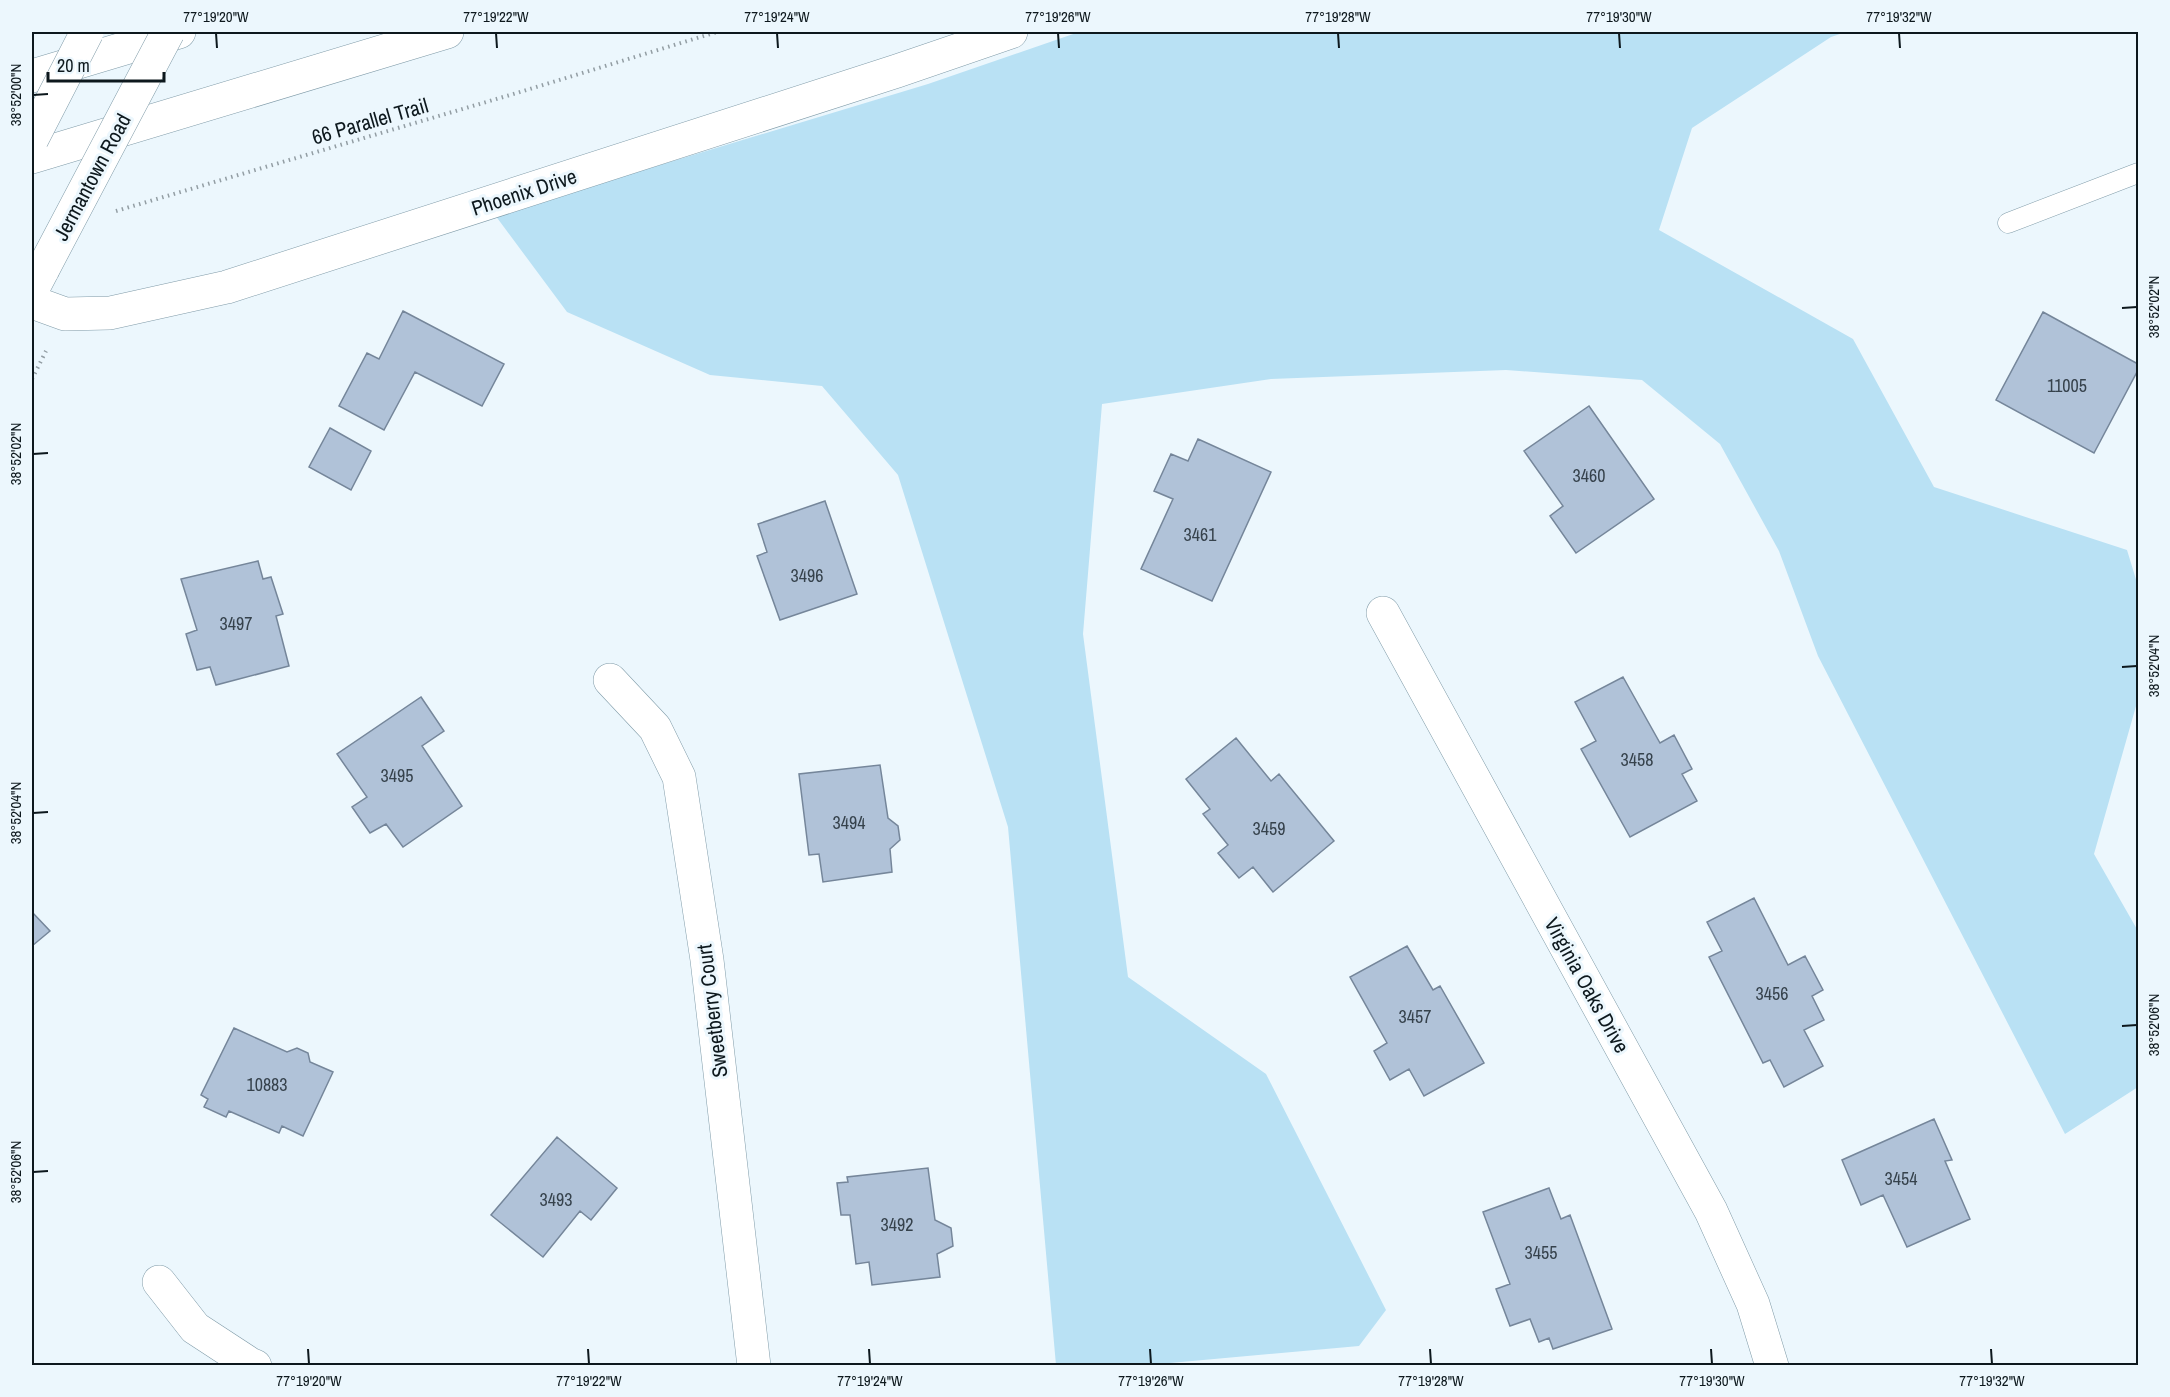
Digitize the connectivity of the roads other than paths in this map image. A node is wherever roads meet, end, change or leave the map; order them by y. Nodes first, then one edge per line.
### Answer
1 (87, 32) edge
2 (168, 32) edge
3 (179, 32) edge
4 (447, 32) edge
5 (1011, 32) edge
6 (32, 76) edge
7 (32, 139) edge
8 (32, 157) edge
9 (2139, 173) edge
10 (2008, 223) dead end
11 (37, 280) edge
12 (32, 302) edge
13 (1383, 613) dead end
14 (610, 680) dead end
15 (159, 1282) dead end
16 (255, 1365) edge
17 (754, 1365) edge
18 (1772, 1365) edge

1 - 7 main road, bridge
2 - 11 main road, Jermantown Road, bridge
3 - 6 main road
4 - 8 main road
5 - 12 main road, Phoenix Drive
9 - 10 lane
13 - 18 main road, Virginia Oaks Drive
14 - 17 main road, Sweetberry Court
15 - 16 main road

